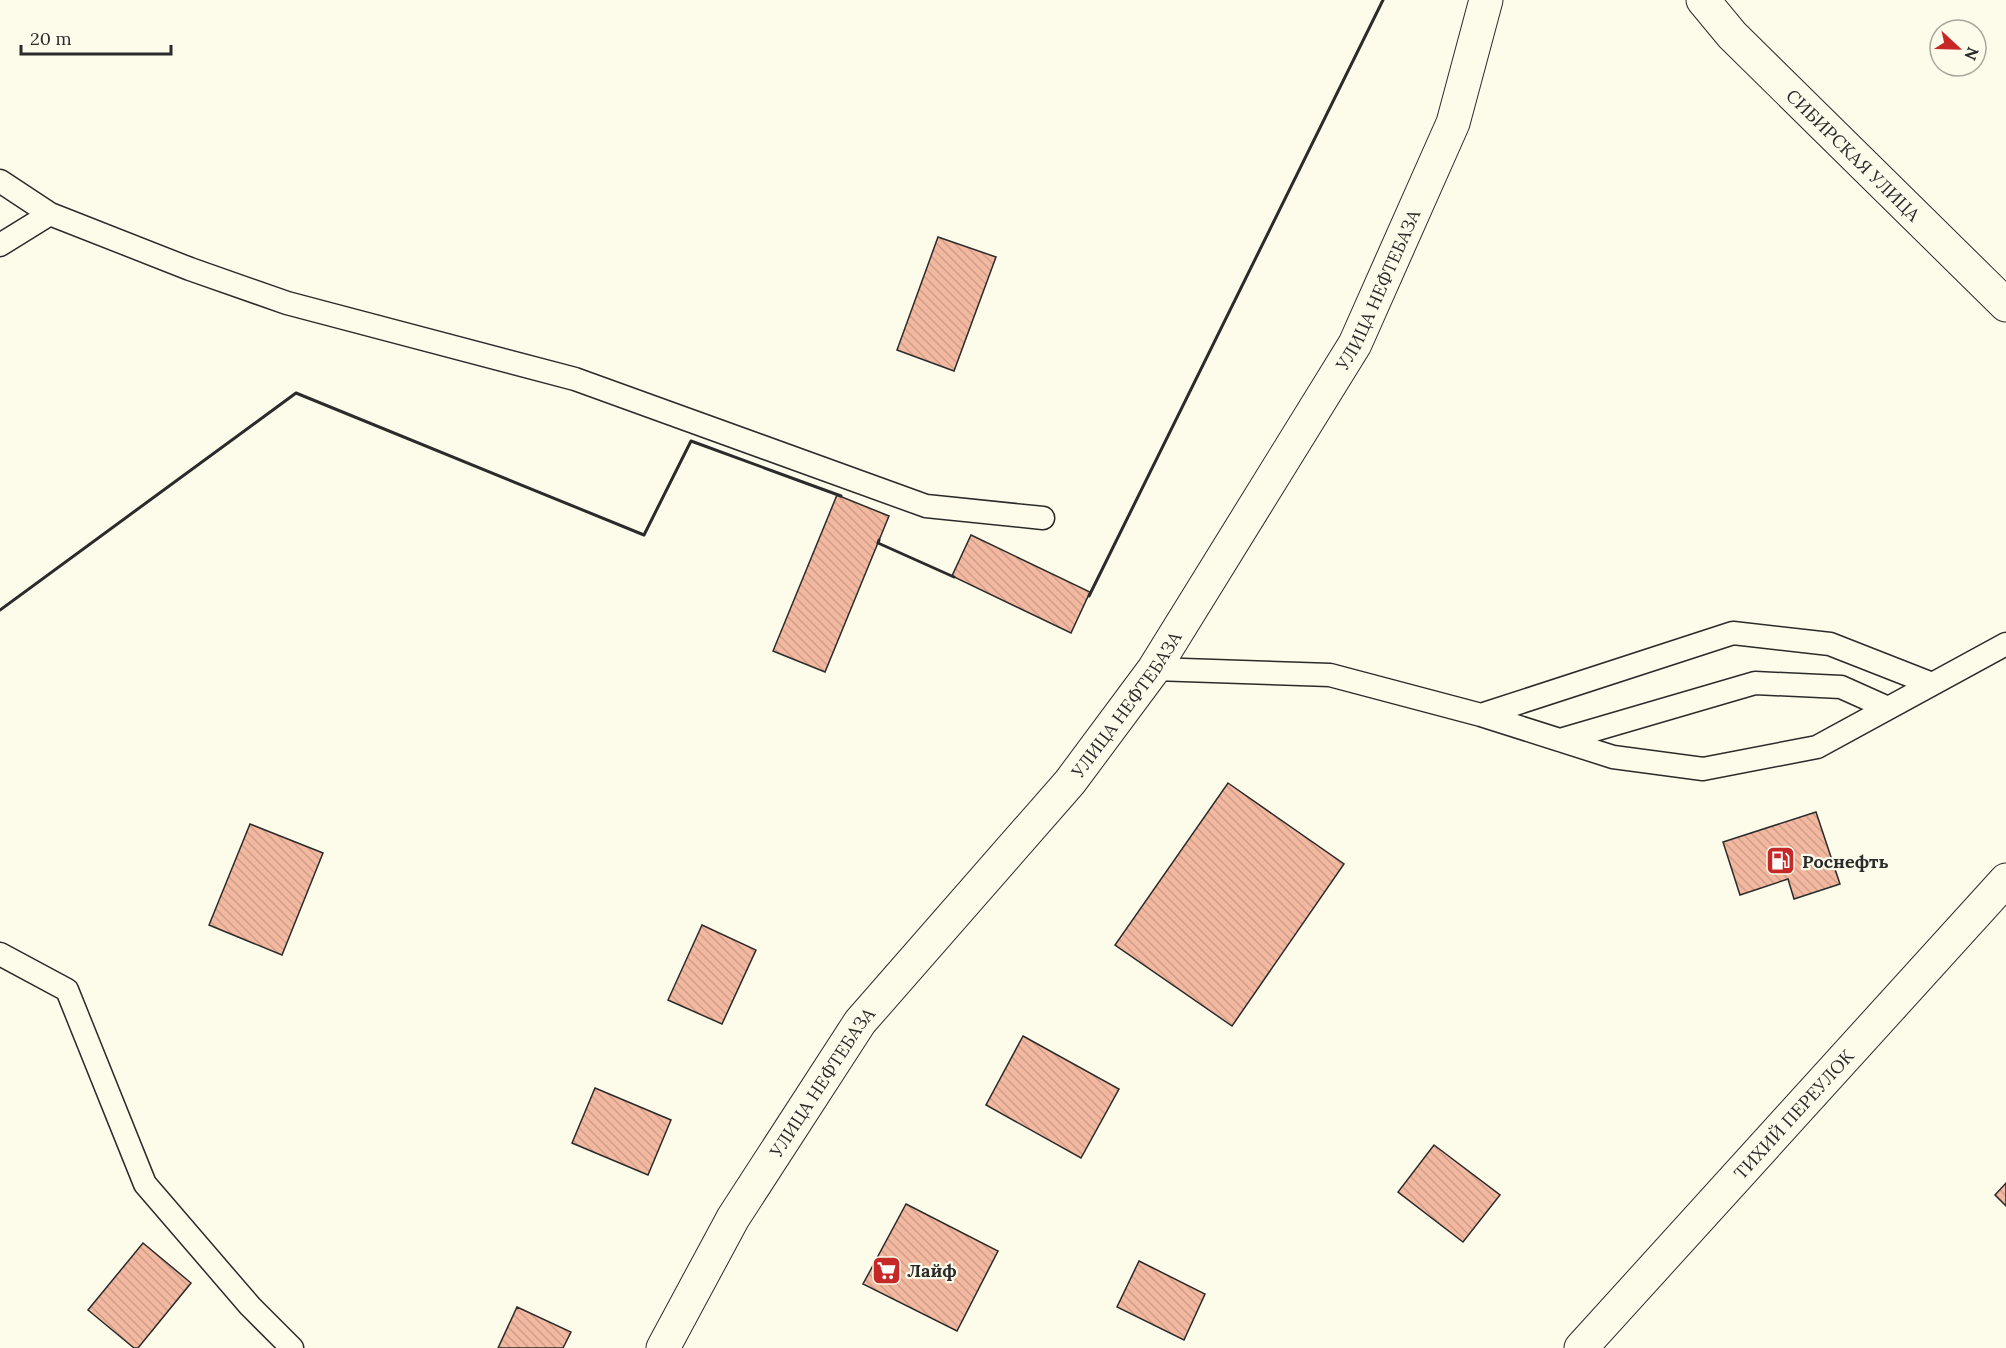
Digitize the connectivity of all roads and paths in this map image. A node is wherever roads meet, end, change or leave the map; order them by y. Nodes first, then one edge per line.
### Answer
1 (1486, 0) edge
2 (1703, 0) edge
3 (0, 181) edge
4 (50, 214) junction
5 (0, 245) edge
6 (2006, 305) edge
7 (1043, 519) dead end
8 (2006, 644) edge
9 (1154, 669) junction
10 (1932, 684) junction
11 (1888, 708) junction
12 (1481, 715) junction
13 (1560, 740) junction
14 (2006, 880) edge
15 (0, 954) edge
16 (292, 1348) edge
17 (663, 1348) edge
18 (1581, 1348) edge

1 - 9 main road, УЛИЦА НЕФТЕБАЗА
2 - 6 main road, СИБИРСКАЯ УЛИЦА
3 - 4 lane
4 - 5 lane
4 - 7 lane
8 - 10 lane
9 - 12 lane
9 - 17 main road, УЛИЦА НЕФТЕБАЗА
10 - 11 lane
10 - 12 lane
11 - 13 lane
11 - 13 lane
12 - 13 lane
14 - 18 main road, ТИХИЙ ПЕРЕУЛОК
15 - 16 lane

